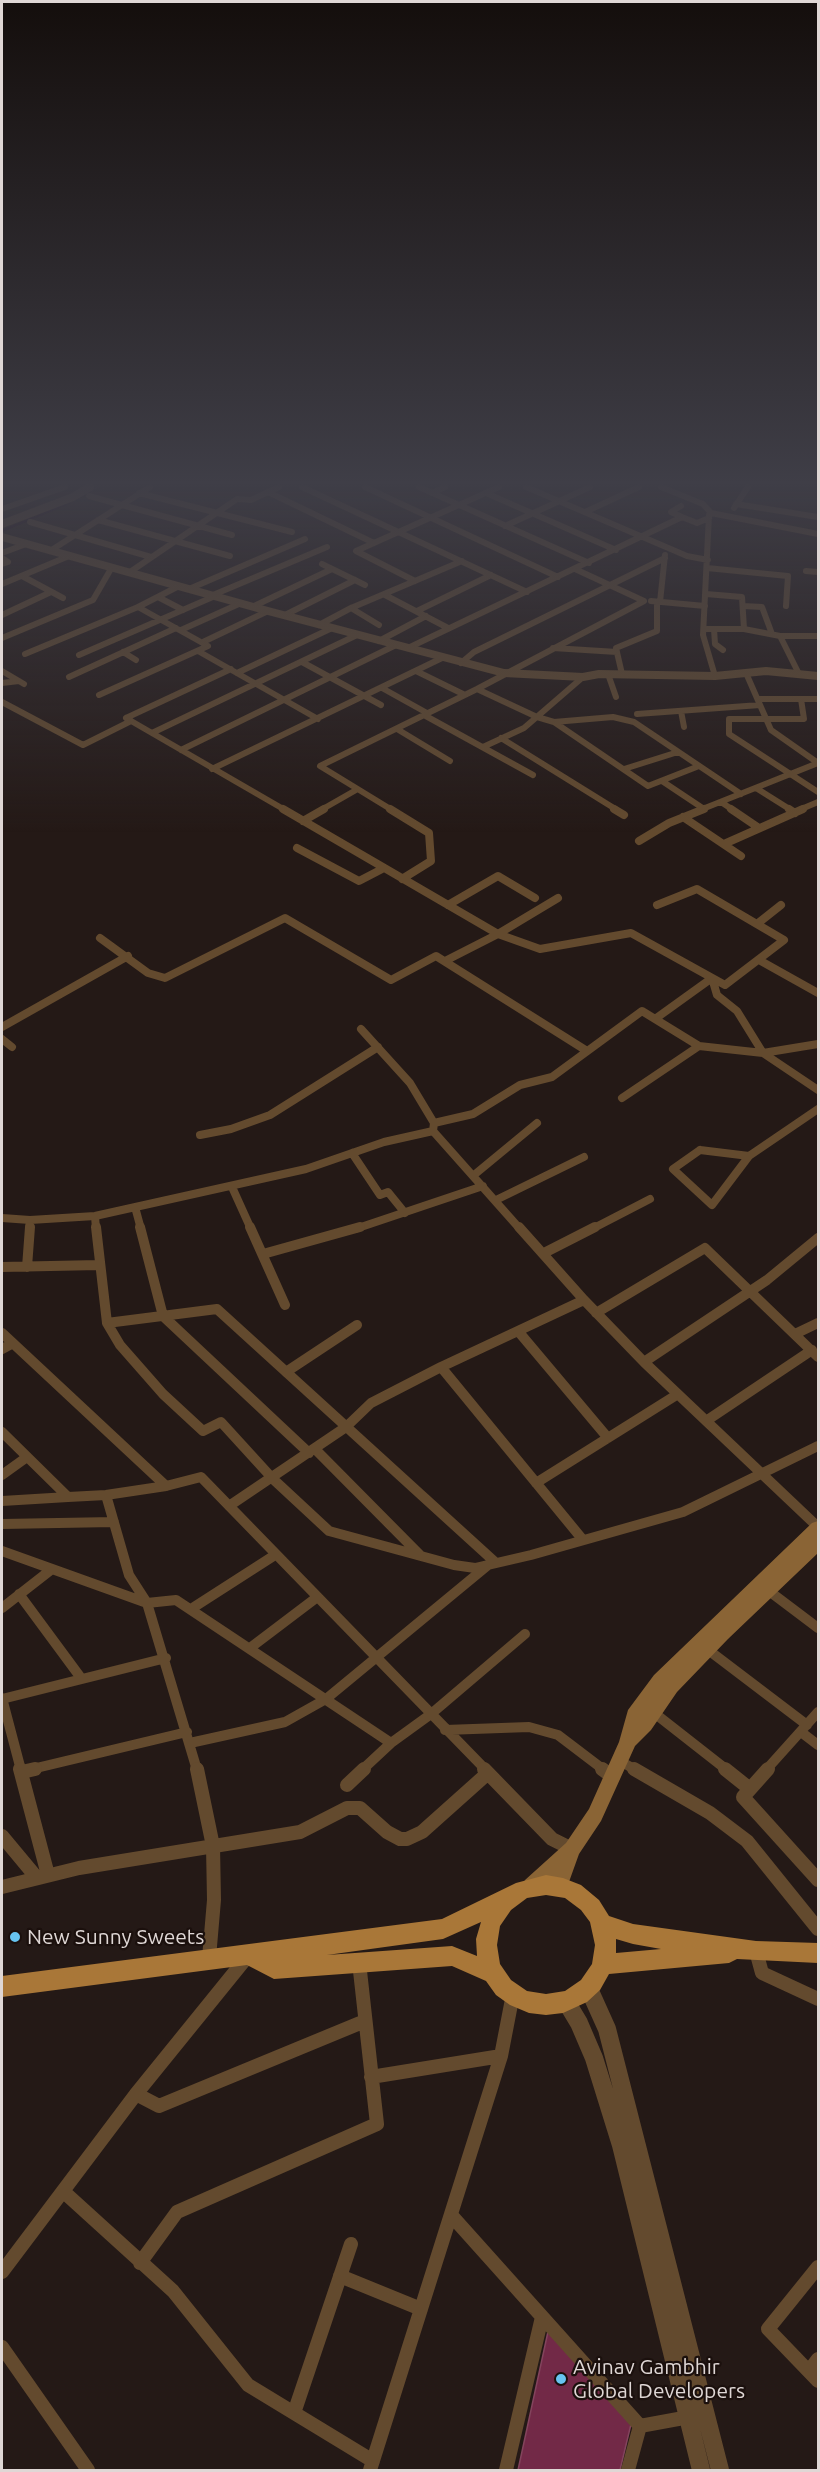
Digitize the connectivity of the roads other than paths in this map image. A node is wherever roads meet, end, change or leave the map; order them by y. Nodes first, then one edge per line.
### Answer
1 (29, 602) edge
2 (87, 602) edge
3 (147, 602) edge
4 (168, 602) edge
5 (200, 602) edge
6 (262, 602) edge
7 (310, 602) edge
8 (366, 602) edge
9 (400, 602) edge
10 (435, 602) edge
11 (504, 602) edge
12 (575, 602) edge
13 (641, 602) edge
14 (659, 602) edge
15 (663, 602) edge
16 (705, 602) edge
17 (743, 602) edge
18 (786, 602) edge
19 (241, 603) joint
20 (705, 606) junction
21 (743, 606) junction
22 (786, 606) dead end
23 (138, 607) junction
24 (252, 607) junction
25 (351, 608) junction
26 (183, 610) junction
27 (268, 611) junction
28 (417, 611) junction
29 (2, 615) edge
30 (285, 615) junction
31 (426, 616) junction
32 (162, 620) junction
33 (319, 625) junction
34 (379, 625) dead end
35 (332, 628) junction
36 (448, 628) junction
37 (178, 629) junction
38 (704, 629) junction
39 (714, 629) junction
40 (744, 629) junction
41 (772, 634) junction
42 (357, 635) junction
43 (780, 636) junction
44 (819, 636) edge
45 (2, 638) edge
46 (379, 641) junction
47 (203, 642) junction
48 (396, 645) junction
49 (408, 648) junction
50 (550, 648) junction
51 (723, 650) dead end
52 (198, 651) junction
53 (123, 652) junction
54 (617, 652) junction
55 (25, 654) dead end
56 (79, 655) dead end
57 (442, 658) junction
58 (136, 660) dead end
59 (302, 662) junction
60 (461, 663) junction
61 (2, 671) edge
62 (234, 671) junction
63 (416, 671) junction
64 (746, 673) junction
65 (504, 674) junction
66 (608, 674) junction
67 (622, 674) junction
68 (799, 674) junction
69 (10, 676) junction
70 (715, 676) junction
71 (819, 676) edge
72 (69, 677) dead end
73 (583, 677) junction
74 (332, 678) junction
75 (2, 682) edge
76 (257, 683) junction
77 (382, 687) junction
78 (477, 689) junction
79 (463, 694) junction
80 (99, 695) dead end
81 (364, 696) junction
82 (616, 697) dead end
83 (801, 699) junction
84 (819, 699) edge
85 (286, 701) junction
86 (2, 702) edge
87 (759, 702) junction
88 (381, 705) dead end
89 (681, 711) junction
90 (425, 714) junction
91 (637, 714) dead end
92 (537, 717) junction
93 (318, 719) junction
94 (766, 719) junction
95 (131, 721) junction
96 (554, 722) junction
97 (684, 727) dead end
98 (397, 729) junction
99 (152, 733) junction
100 (501, 738) junction
101 (483, 747) junction
102 (181, 750) junction
103 (678, 752) junction
104 (450, 760) dead end
105 (699, 766) junction
106 (212, 768) junction
107 (624, 769) junction
108 (791, 774) junction
109 (533, 775) dead end
110 (662, 781) junction
111 (756, 788) junction
112 (356, 790) junction
113 (819, 792) edge
114 (741, 794) junction
115 (721, 802) junction
116 (819, 802) edge
117 (704, 809) junction
118 (795, 813) junction
119 (624, 815) dead end
120 (683, 817) junction
121 (303, 821) junction
122 (759, 828) junction
123 (639, 841) dead end
124 (723, 844) junction
125 (297, 848) dead end
126 (741, 856) dead end
127 (384, 868) junction
128 (402, 879) junction
129 (535, 898) dead end
130 (558, 898) dead end
131 (448, 905) junction
132 (657, 905) dead end
133 (781, 905) dead end
134 (757, 924) junction
135 (498, 934) junction
136 (100, 938) dead end
137 (128, 956) junction
138 (759, 960) junction
139 (446, 961) junction
140 (712, 978) junction
141 (819, 993) edge
142 (655, 1019) junction
143 (2, 1027) edge
144 (361, 1029) dead end
145 (2, 1039) edge
146 (819, 1044) edge
147 (699, 1046) junction
148 (12, 1047) dead end
149 (378, 1047) junction
150 (587, 1051) junction
151 (763, 1053) junction
152 (819, 1090) edge
153 (622, 1098) dead end
154 (819, 1109) edge
155 (537, 1123) dead end
156 (433, 1127) junction
157 (200, 1135) dead end
158 (352, 1153) junction
159 (749, 1156) junction
160 (584, 1157) dead end
161 (474, 1175) junction
162 (483, 1186) junction
163 (232, 1187) junction
164 (650, 1199) dead end
165 (496, 1200) junction
166 (135, 1207) junction
167 (405, 1213) junction
168 (95, 1216) junction
169 (2, 1218) edge
170 (30, 1220) junction
171 (818, 1240) edge
172 (544, 1253) junction
173 (263, 1254) junction
174 (99, 1265) junction
175 (2, 1267) edge
176 (27, 1267) junction
177 (750, 1291) junction
178 (584, 1300) junction
179 (285, 1305) dead end
180 (596, 1313) junction
181 (163, 1316) junction
182 (106, 1323) junction
183 (819, 1323) edge
184 (357, 1325) dead end
185 (518, 1331) junction
186 (2, 1333) edge
187 (795, 1334) junction
188 (13, 1343) junction
189 (2, 1349) edge
190 (815, 1354) edge
191 (644, 1362) junction
192 (441, 1367) junction
193 (286, 1372) junction
194 (678, 1394) junction
195 (706, 1421) junction
196 (346, 1427) junction
197 (2, 1432) edge
198 (608, 1438) junction
199 (819, 1446) edge
200 (312, 1451) junction
201 (27, 1456) junction
202 (762, 1474) junction
203 (2, 1475) edge
204 (273, 1479) junction
205 (536, 1483) junction
206 (166, 1486) junction
207 (106, 1495) junction
208 (68, 1497) junction
209 (2, 1501) edge
210 (229, 1506) junction
211 (114, 1522) junction
212 (2, 1524) edge
213 (819, 1528) edge
214 (583, 1540) junction
215 (819, 1543) edge
216 (2, 1551) edge
217 (275, 1555) junction
218 (421, 1556) junction
219 (492, 1564) junction
220 (52, 1569) junction
221 (763, 1587) junction
222 (19, 1594) junction
223 (316, 1598) junction
224 (147, 1603) junction
225 (2, 1608) edge
226 (191, 1609) junction
227 (819, 1628) edge
228 (525, 1634) dead end
229 (250, 1648) junction
230 (707, 1649) junction
231 (166, 1658) junction
232 (377, 1659) junction
233 (81, 1678) junction
234 (2, 1699) edge
235 (326, 1699) junction
236 (653, 1712) junction
237 (819, 1712) edge
238 (430, 1714) junction
239 (804, 1728) junction
240 (445, 1730) junction
241 (188, 1737) junction
242 (628, 1742) junction
243 (391, 1743) junction
244 (819, 1745) edge
245 (616, 1769) junction
246 (22, 1772) junction
247 (488, 1773) junction
248 (347, 1785) dead end
249 (750, 1789) junction
250 (2, 1836) edge
251 (213, 1846) junction
252 (572, 1849) junction
253 (43, 1877) junction
254 (819, 1880) edge
255 (531, 1886) junction
256 (2, 1887) edge
257 (559, 1887) junction
258 (504, 1900) junction
259 (600, 1923) junction
260 (819, 1929) edge
261 (756, 1951) junction
262 (819, 1953) edge
263 (249, 1955) junction
264 (209, 1958) junction
265 (359, 1962) junction
266 (604, 1964) junction
267 (495, 1974) junction
268 (2, 1987) edge
269 (590, 1989) junction
270 (513, 1994) junction
271 (819, 1999) edge
272 (567, 2003) junction
273 (365, 2022) junction
274 (501, 2056) junction
275 (371, 2077) junction
276 (136, 2094) junction
277 (64, 2192) junction
278 (451, 2215) junction
279 (351, 2244) dead end
280 (140, 2263) junction
281 (819, 2267) edge
282 (2, 2272) edge
283 (340, 2276) junction
284 (421, 2309) junction
285 (542, 2317) junction
286 (2, 2348) edge
287 (819, 2359) edge
288 (814, 2376) edge
289 (294, 2413) junction
290 (697, 2416) junction
291 (640, 2426) junction
292 (371, 2466) edge
293 (87, 2470) edge
294 (506, 2470) edge
295 (628, 2470) edge
296 (701, 2470) edge
297 (720, 2470) edge

1 - 29 street
2 - 45 street
3 - 23 street
4 - 26 street
5 - 26 street
6 - 24 street
7 - 30 street
8 - 25 street
9 - 28 street
10 - 28 street
11 - 36 street
12 - 60 street
13 - 50 street
14 - 54 street
15 - 20 street
16 - 20 street
17 - 21 street
18 - 22 street
19 - 24 street
19 - 37 street
20 - 38 street
21 - 40 street
21 - 41 street
23 - 32 street
23 - 55 street
24 - 27 street
25 - 33 street
25 - 34 street
26 - 32 street
27 - 30 street
27 - 47 street
28 - 31 street
30 - 33 street
31 - 36 street
31 - 46 street
32 - 37 street
32 - 56 street
33 - 35 street
35 - 42 street
35 - 62 street
36 - 49 street
37 - 47 street
37 - 53 street
38 - 39 street
38 - 70 street
39 - 40 street
39 - 51 street
40 - 41 street
41 - 43 street
42 - 46 street
42 - 59 street
43 - 44 street
43 - 68 street
46 - 48 street
47 - 52 street
48 - 49 street
48 - 74 street
49 - 57 street
50 - 54 street
50 - 65 street
52 - 62 street
52 - 80 street
53 - 58 street
53 - 72 street
54 - 67 street
57 - 60 street
57 - 63 street
59 - 74 street
59 - 76 street
60 - 65 street
61 - 69 street
62 - 76 street
62 - 95 street
63 - 77 street
63 - 79 street
64 - 68 street
64 - 70 street
64 - 87 street
65 - 73 street
65 - 78 street
66 - 67 street
66 - 73 street
66 - 82 street
67 - 70 street
68 - 71 street
69 - 75 street
69 - 75 street
73 - 92 street
74 - 81 street
74 - 85 street
76 - 85 street
76 - 99 street
77 - 81 street
77 - 90 street
78 - 79 street
78 - 92 street
79 - 90 street
81 - 88 street
81 - 93 street
83 - 84 street
83 - 87 street
83 - 94 street
85 - 93 street
85 - 102 street
86 - 95 street
87 - 89 street
87 - 94 street
89 - 91 street
89 - 97 street
90 - 98 street
90 - 101 street
92 - 96 street
92 - 100 street
93 - 106 street
94 - 108 street
94 - 108 street
95 - 99 street
96 - 103 street
96 - 107 street
98 - 104 street
98 - 112 street
99 - 102 street
100 - 101 street
100 - 119 street
101 - 109 street
102 - 106 street
103 - 105 street
103 - 107 street
105 - 110 street
105 - 114 street
106 - 121 street
107 - 110 street
108 - 111 street
108 - 113 street
110 - 117 street
111 - 114 street
111 - 118 street
112 - 121 street
112 - 128 street
114 - 115 street
115 - 117 street
115 - 122 street
116 - 118 street
117 - 120 street
118 - 122 street
120 - 123 street
120 - 124 street
121 - 127 street
122 - 124 street
124 - 126 street
125 - 127 street
127 - 128 street
128 - 131 street
129 - 131 street
130 - 135 street
131 - 135 street
132 - 134 street
133 - 134 street
134 - 138 street
135 - 139 street
135 - 140 street
136 - 137 street
137 - 139 street
137 - 143 street
138 - 140 street
138 - 141 street
139 - 150 street
140 - 142 street
140 - 151 street
142 - 147 street
142 - 150 street
144 - 149 street
145 - 148 street
146 - 151 street
147 - 151 street
147 - 153 street
149 - 156 street
149 - 157 street
150 - 156 street
151 - 152 street
154 - 159 street
155 - 161 street
156 - 158 street
156 - 161 street
158 - 163 street
158 - 167 street
159 - 159 street
160 - 165 street
161 - 162 street
162 - 165 street
162 - 167 street
163 - 166 street
163 - 173 street
164 - 172 street
165 - 172 street
166 - 168 street
166 - 181 street
167 - 173 street
168 - 170 street
168 - 174 street
169 - 170 street
170 - 176 street
171 - 177 street
172 - 178 street
173 - 179 street
174 - 176 street
174 - 182 street
175 - 176 street
177 - 180 street
177 - 187 street
177 - 191 street
178 - 180 street
178 - 185 street
180 - 191 street
181 - 182 street
181 - 193 street
181 - 200 street
182 - 204 street
183 - 187 street
184 - 193 street
185 - 192 street
185 - 198 street
186 - 188 street
187 - 190 street
188 - 189 street
188 - 206 street
190 - 195 street
191 - 194 street
192 - 196 street
192 - 205 street
193 - 196 street
194 - 195 street
194 - 198 street
195 - 202 street
196 - 200 street
196 - 219 street
197 - 201 street
198 - 205 street
199 - 202 street
200 - 204 street
200 - 218 street
201 - 203 street
201 - 208 street
202 - 213 street
202 - 214 street
204 - 210 street
204 - 218 street
205 - 214 street
206 - 207 street
206 - 210 street
207 - 208 street
207 - 211 street
208 - 209 street
210 - 217 street
211 - 212 street
211 - 224 street
213 - 221 main road
214 - 219 street
215 - 221 main road
216 - 220 street
217 - 223 street
217 - 226 street
218 - 219 street
219 - 232 street
220 - 222 street
220 - 224 street
221 - 227 street
221 - 230 main road
221 - 242 main road
222 - 225 street
222 - 233 street
223 - 229 street
223 - 232 street
224 - 226 street
224 - 231 street
226 - 229 street
228 - 238 street
229 - 235 street
230 - 236 main road
230 - 239 street
231 - 233 street
231 - 241 street
232 - 235 street
232 - 238 street
233 - 234 street
234 - 246 street
235 - 241 street
235 - 243 street
236 - 242 main road
236 - 249 street
237 - 239 street
238 - 240 street
238 - 243 street
239 - 244 street
239 - 249 street
240 - 245 street
240 - 247 street
241 - 246 street
241 - 251 street
242 - 245 main road
243 - 248 street
245 - 252 main road
245 - 260 street
246 - 253 street
247 - 251 street
247 - 252 street
249 - 254 street
250 - 253 street
251 - 253 street
251 - 264 street
252 - 255 main road
252 - 257 main road
253 - 256 street
255 - 257 main road
255 - 258 main road
257 - 259 main road
258 - 263 main road
258 - 267 main road
259 - 261 main road
259 - 266 main road
261 - 262 main road
261 - 266 main road
261 - 271 street
263 - 264 main road
263 - 265 main road
263 - 276 street
264 - 268 main road
265 - 267 main road
265 - 273 street
266 - 269 main road
267 - 270 main road
269 - 272 main road
269 - 290 street
270 - 272 main road
270 - 274 street
272 - 290 street
273 - 275 street
273 - 276 street
274 - 275 street
274 - 278 street
275 - 280 street
276 - 277 street
277 - 280 street
277 - 282 street
278 - 284 street
278 - 285 street
279 - 283 street
280 - 289 street
281 - 288 street
283 - 284 street
283 - 289 street
284 - 292 street
285 - 291 street
285 - 294 street
286 - 293 street
287 - 288 street
289 - 292 street
290 - 291 street
290 - 296 street
290 - 297 street
291 - 295 street

